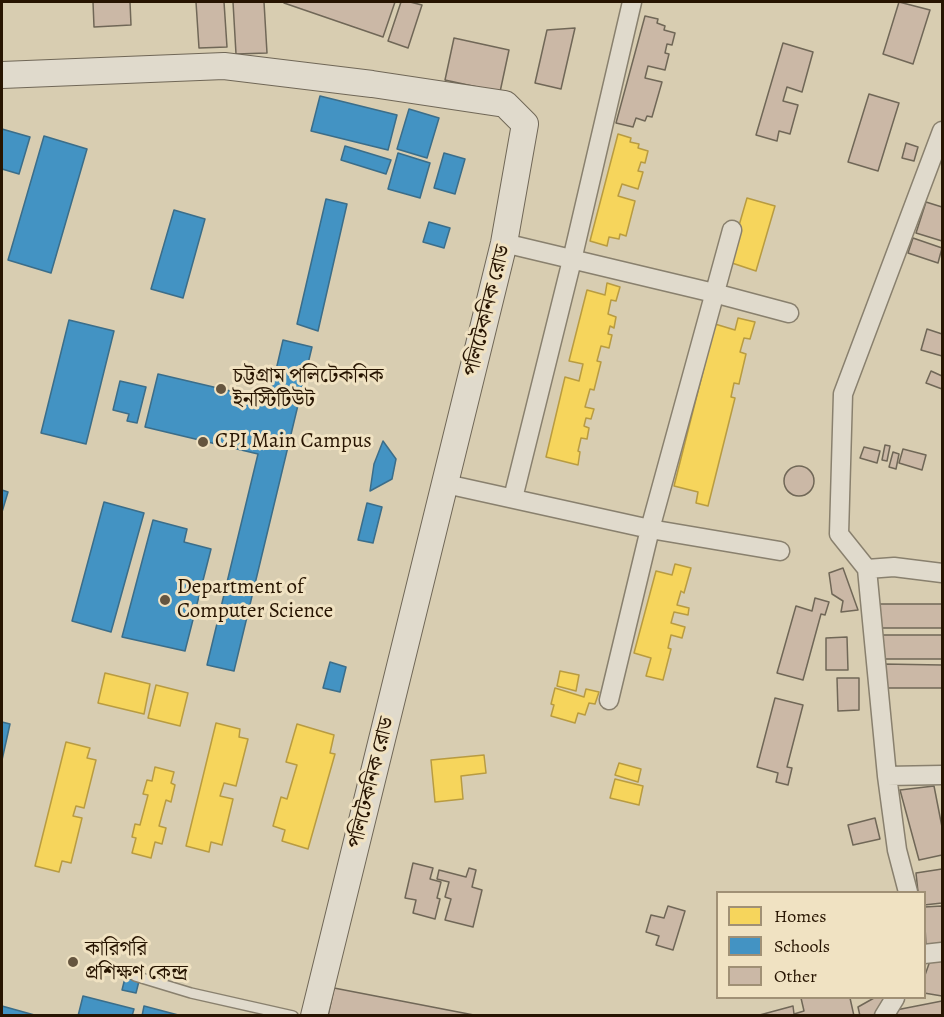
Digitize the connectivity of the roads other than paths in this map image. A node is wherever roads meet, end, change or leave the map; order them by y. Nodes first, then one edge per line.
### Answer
1 (632, 2) edge
2 (2, 75) edge
3 (942, 131) edge
4 (732, 230) dead end
5 (504, 243) junction
6 (572, 260) junction
7 (714, 293) junction
8 (789, 314) dead end
9 (446, 484) junction
10 (513, 498) junction
11 (650, 529) junction
12 (780, 551) dead end
13 (867, 569) junction
14 (942, 573) edge
15 (609, 700) dead end
16 (942, 775) edge
17 (887, 776) junction
18 (908, 891) edge
19 (942, 952) edge
20 (926, 954) edge
21 (135, 976) dead end
22 (894, 999) edge
23 (293, 1016) edge
24 (314, 1016) edge
25 (884, 1016) edge

1 - 6 street
2 - 5 main road, পলিটেকনিক রোড
3 - 13 street
4 - 7 street
5 - 6 street
5 - 9 main road, পলিটেকনিক রোড
6 - 7 street
6 - 10 street
7 - 8 street
7 - 11 street
9 - 10 street
9 - 24 main road, পলিটেকনিক রোড
10 - 11 street
11 - 12 street
11 - 15 street
13 - 14 street
13 - 17 street
16 - 17 street
17 - 18 street
19 - 20 street
21 - 23 lane
22 - 25 street

